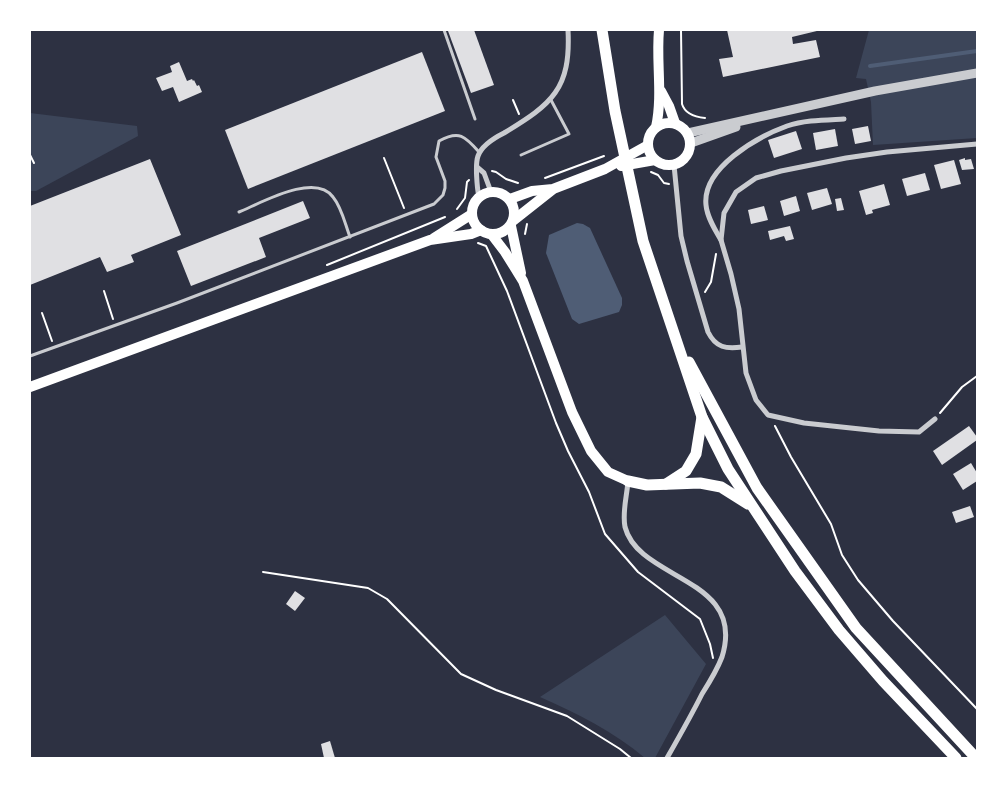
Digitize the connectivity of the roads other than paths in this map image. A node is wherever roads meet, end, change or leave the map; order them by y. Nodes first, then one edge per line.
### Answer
1 (444, 30) edge
2 (568, 30) edge
3 (602, 30) edge
4 (659, 30) edge
5 (977, 73) edge
6 (660, 90) junction
7 (551, 100) junction
8 (757, 118) junction
9 (844, 119) dead end
10 (474, 120) dead end
11 (674, 123) junction
12 (656, 127) junction
13 (688, 133) junction
14 (691, 143) junction
15 (648, 144) junction
16 (977, 144) edge
17 (480, 152) junction
18 (521, 155) dead end
19 (655, 160) junction
20 (674, 165) junction
21 (478, 167) junction
22 (605, 169) junction
23 (553, 189) junction
24 (491, 192) junction
25 (479, 198) junction
26 (510, 200) junction
27 (239, 212) dead end
28 (472, 214) junction
29 (512, 223) junction
30 (481, 230) junction
31 (492, 235) junction
32 (350, 237) junction
33 (430, 240) junction
34 (721, 240) junction
35 (523, 281) junction
36 (677, 341) junction
37 (742, 347) junction
38 (30, 356) edge
39 (30, 387) edge
40 (702, 417) junction
41 (935, 419) road end
42 (628, 481) junction
43 (666, 484) junction
44 (751, 506) junction
45 (667, 758) edge
46 (956, 758) edge
47 (976, 758) edge

1 - 10 lane
2 - 7 street
3 - 36 highway
4 - 6 main road
5 - 8 street
6 - 11 main road
6 - 12 main road
7 - 17 street
7 - 18 lane
8 - 13 street
8 - 14 street
9 - 34 street
11 - 12 main road
11 - 13 main road
12 - 15 main road
13 - 14 main road
14 - 20 main road
15 - 19 main road
15 - 22 main road
16 - 34 street
17 - 21 street
17 - 32 lane
19 - 20 main road
19 - 22 main road
20 - 37 street
21 - 24 street
21 - 25 street
22 - 23 main road
23 - 26 main road
23 - 29 main road
24 - 25 main road
24 - 26 main road
25 - 28 main road
26 - 29 main road
27 - 32 lane
28 - 30 main road
28 - 33 main road
29 - 31 main road
29 - 35 main road
30 - 31 main road
30 - 33 main road
31 - 35 main road
32 - 38 lane
33 - 39 main road
34 - 37 street
35 - 42 main road
36 - 40 highway
36 - 47 highway
37 - 41 street
40 - 43 highway
40 - 44 highway
42 - 43 highway
42 - 45 street
43 - 44 highway
44 - 46 highway

